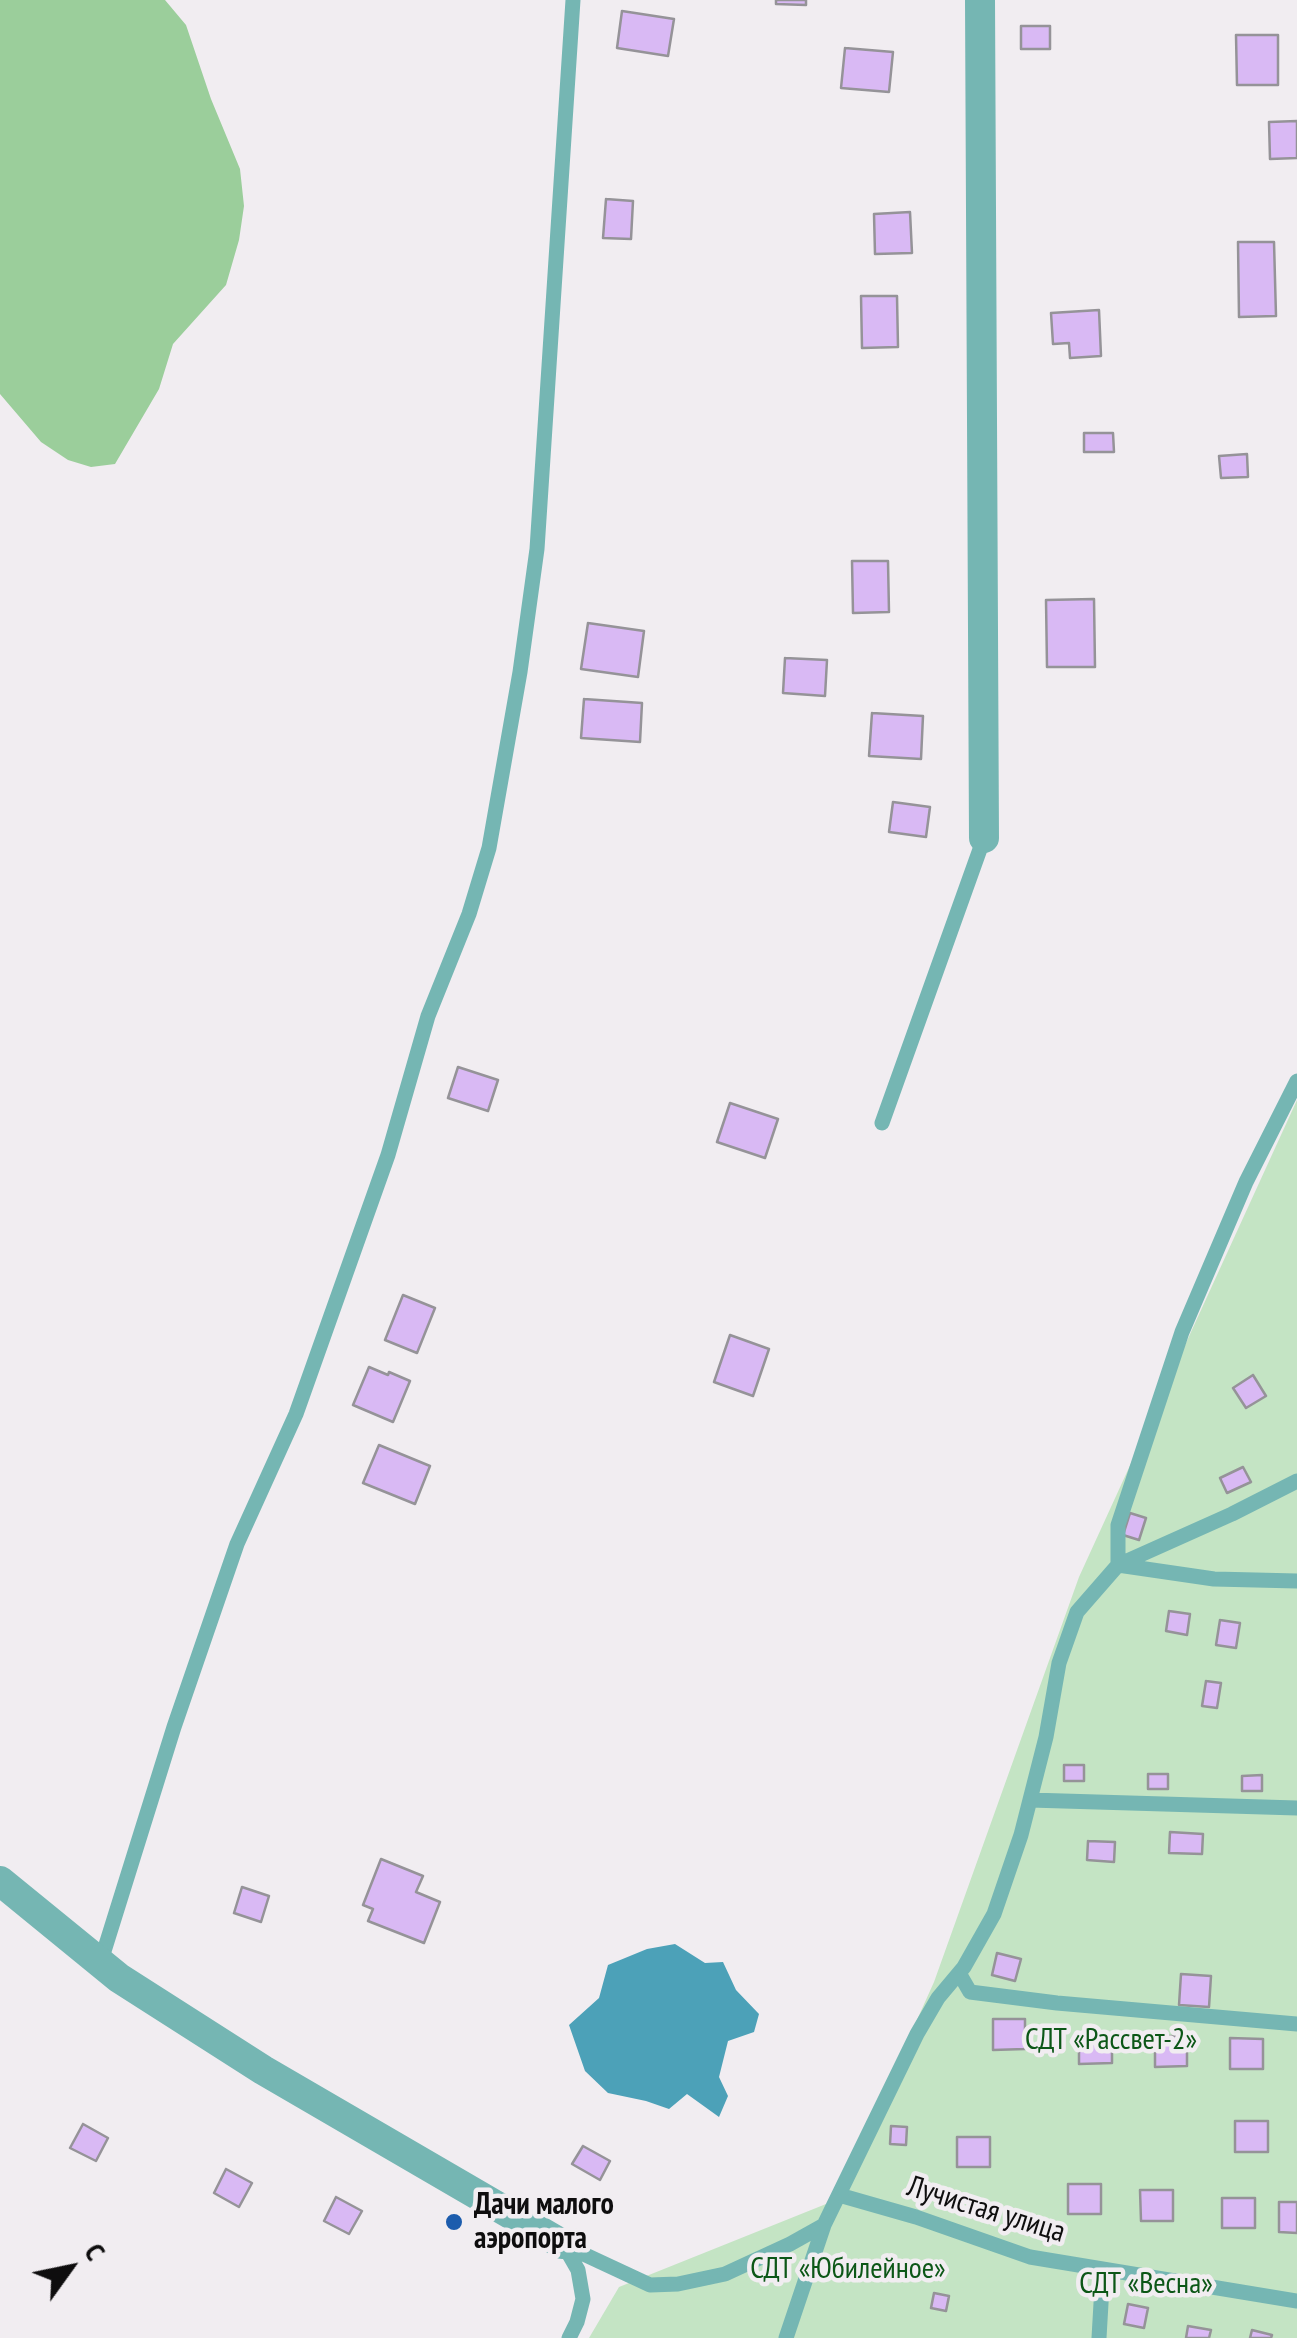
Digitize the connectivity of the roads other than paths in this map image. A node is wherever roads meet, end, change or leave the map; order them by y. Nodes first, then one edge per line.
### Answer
1 (574, 0) edge
2 (980, 0) edge
3 (984, 838) joint
4 (1297, 1081) edge
5 (882, 1123) dead end
6 (1297, 1481) edge
7 (1118, 1565) junction
8 (1297, 1580) edge
9 (1030, 1800) junction
10 (1297, 1808) edge
11 (0, 1881) edge
12 (100, 1964) junction
13 (959, 1973) junction
14 (1297, 2024) edge
15 (839, 2194) junction
16 (824, 2224) junction
17 (562, 2244) junction
18 (1102, 2269) junction
19 (1297, 2301) edge
20 (569, 2338) edge
21 (786, 2338) edge
22 (1099, 2338) edge

1 - 12 lane
2 - 3 street
3 - 5 lane
4 - 7 lane
6 - 7 lane
7 - 8 lane
7 - 9 lane
9 - 10 lane
9 - 13 lane
11 - 12 street
12 - 17 street
13 - 14 lane
13 - 15 lane
15 - 16 lane
15 - 18 lane, Лучистая улица
16 - 17 lane
16 - 21 lane
17 - 20 lane
18 - 19 lane, Лучистая улица
18 - 22 lane

